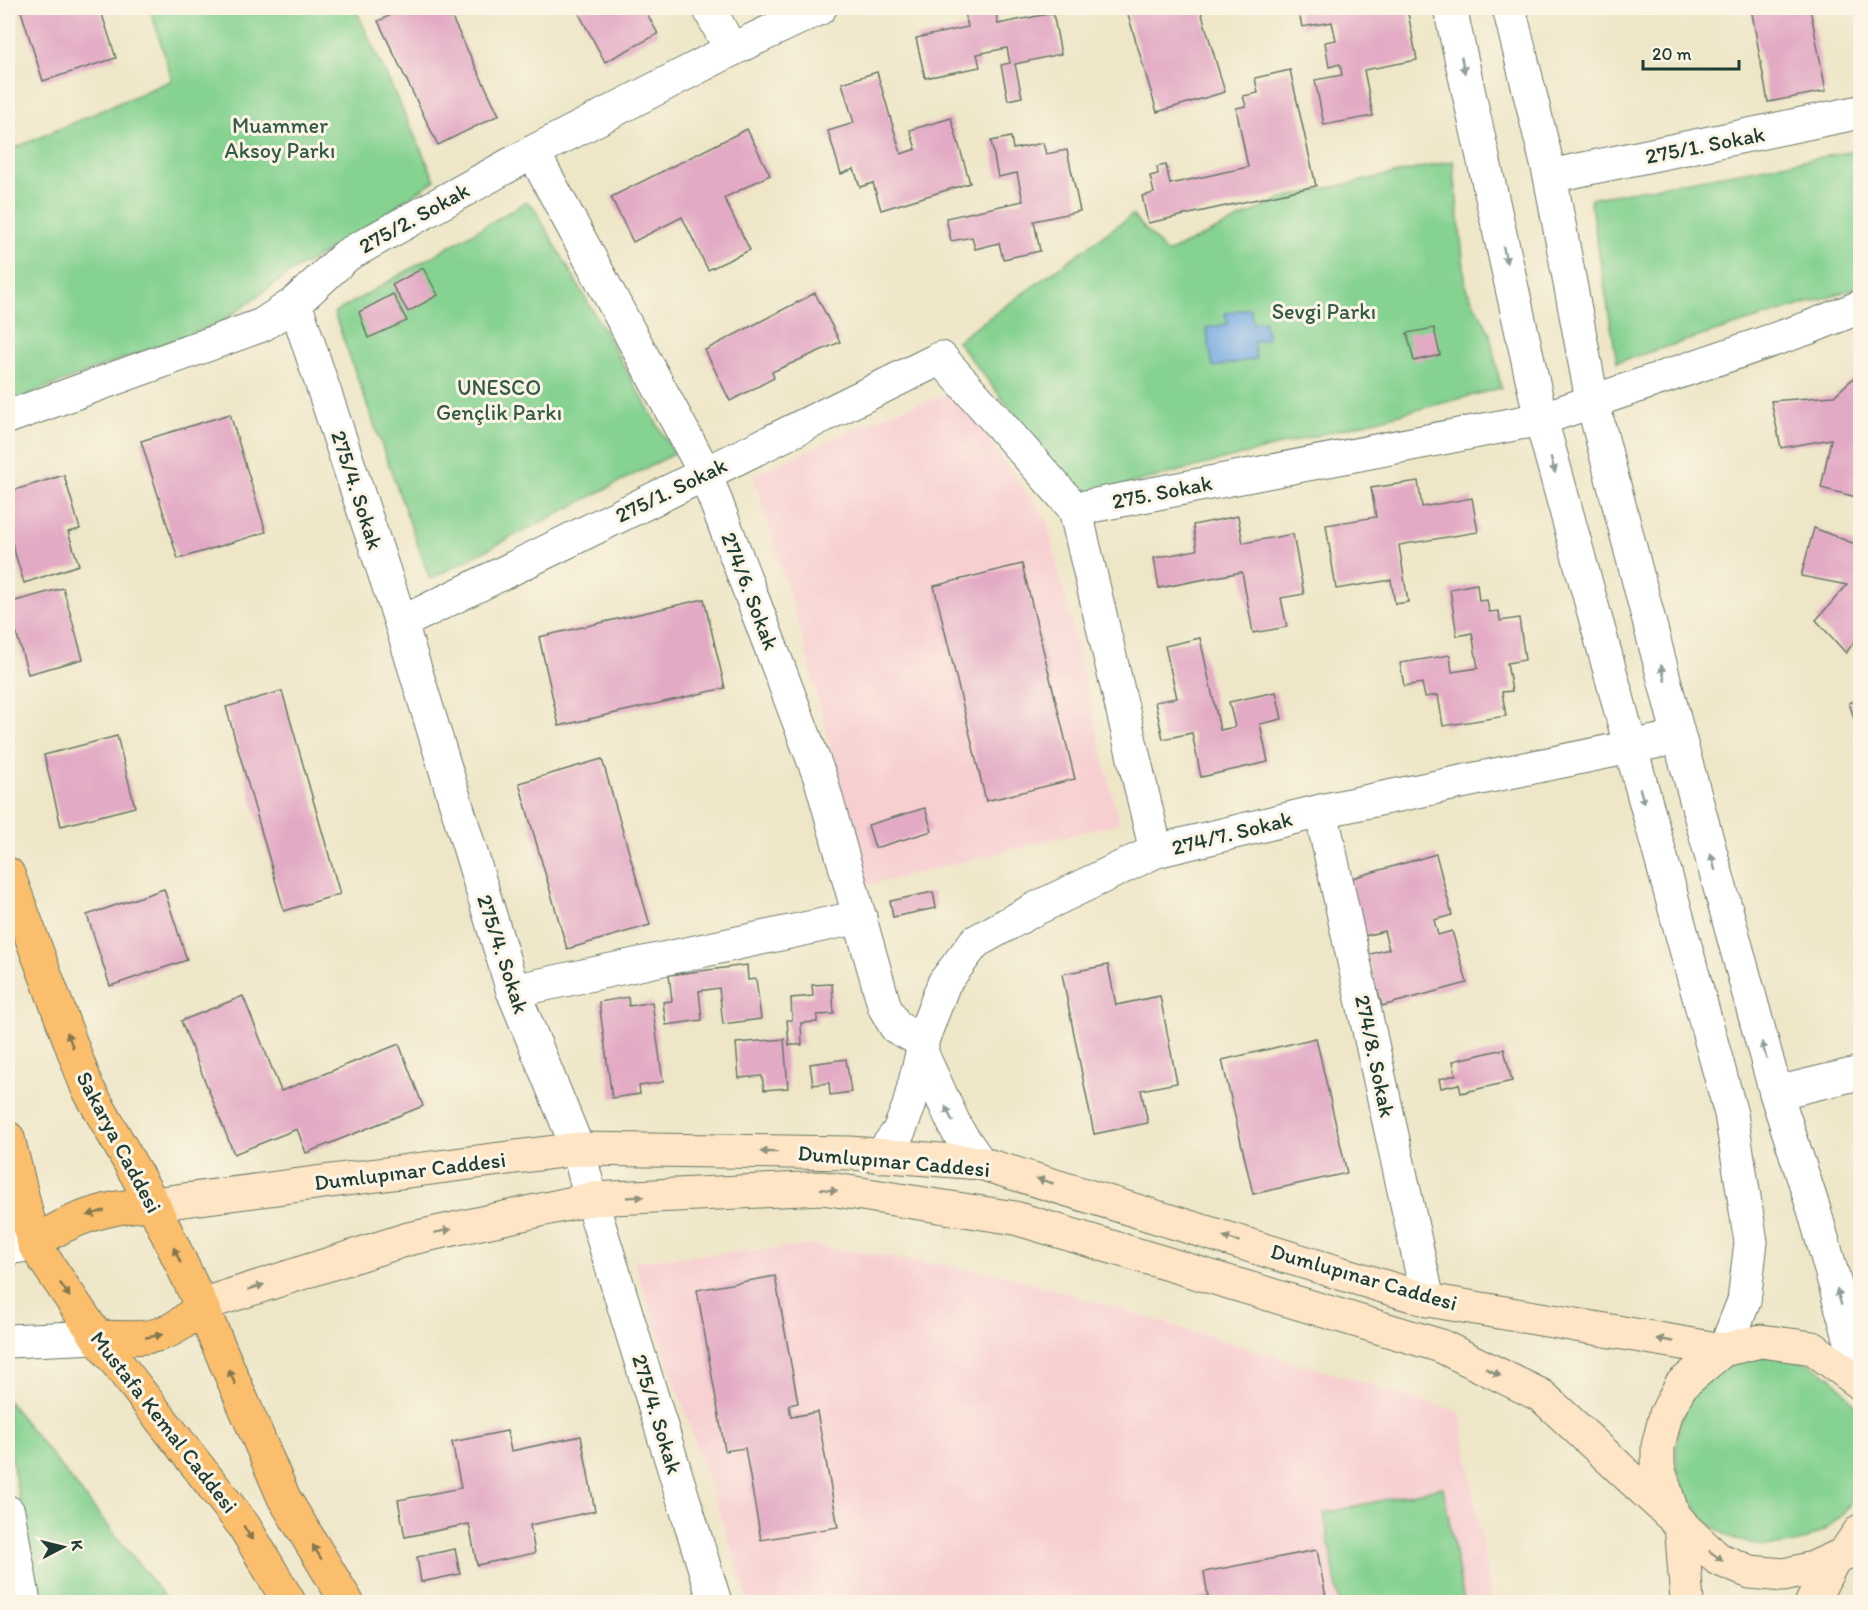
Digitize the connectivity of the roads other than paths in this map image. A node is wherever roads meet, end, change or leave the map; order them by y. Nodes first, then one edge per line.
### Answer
1 (709, 8) edge
2 (820, 8) edge
3 (1450, 8) edge
4 (1509, 8) edge
5 (731, 50) junction
6 (1860, 112) edge
7 (533, 152) junction
8 (1550, 176) junction
9 (295, 303) junction
10 (1860, 306) edge
11 (1593, 400) junction
12 (8, 417) edge
13 (1541, 419) junction
14 (705, 473) junction
15 (1075, 509) junction
16 (400, 623) junction
17 (1679, 737) junction
18 (1629, 748) junction
19 (1321, 811) junction
20 (1156, 851) junction
21 (8, 874) edge
22 (860, 917) junction
23 (513, 991) junction
24 (922, 1047) junction
25 (1860, 1073) edge
26 (1776, 1093) junction
27 (8, 1138) edge
28 (578, 1149) junction
29 (880, 1155) junction
30 (980, 1164) junction
31 (591, 1200) junction
32 (153, 1204) junction
33 (21, 1246) edge
34 (1428, 1300) junction
35 (201, 1305) junction
36 (97, 1337) junction
37 (8, 1341) edge
38 (1724, 1349) junction
39 (1860, 1373) edge
40 (1860, 1383) edge
41 (8, 1512) edge
42 (1677, 1520) junction
43 (1850, 1549) edge
44 (24, 1602) edge
45 (289, 1602) edge
46 (347, 1602) edge
47 (715, 1602) edge
48 (1687, 1602) edge
49 (1812, 1602) edge

1 - 5 street
2 - 5 street, 275/2. Sokak
3 -> 13 street
4 - 8 street
5 - 7 street, 275/2. Sokak
6 - 8 street, 275/1. Sokak
7 - 9 street, 275/2. Sokak
7 - 14 street, 274/6. Sokak
8 - 11 street
9 - 12 street, 275/2. Sokak
9 - 16 street, 275/4. Sokak
10 - 11 street, 275. Sokak
11 - 13 street, 275. Sokak
17 -> 11 street
13 - 15 street, 275. Sokak
13 -> 18 street
14 - 15 street, 275/1. Sokak
14 - 16 street, 275/1. Sokak
14 - 22 street, 274/6. Sokak
15 - 20 street
16 - 23 street, 275/4. Sokak
17 - 18 street, 274/7. Sokak
26 -> 17 street
18 - 19 street, 274/7. Sokak
18 -> 38 street
19 - 20 street, 274/7. Sokak
19 - 34 street, 274/8. Sokak
20 - 24 street, 274/7. Sokak
32 -> 21 main road, Sakarya Caddesi
22 - 23 street
22 - 24 street, 274/6. Sokak
23 - 28 street, 275/4. Sokak
24 - 29 street, 274/7. Sokak
30 -> 24 street
25 - 26 street
39 -> 26 street
27 - 33 main road
29 -> 28 main road, Dumlupınar Caddesi
28 - 31 street, 275/4. Sokak
28 - 32 main road, Dumlupınar Caddesi
29 - 30 main road, Dumlupınar Caddesi
34 -> 30 main road, Dumlupınar Caddesi
35 -> 31 main road, Dumlupınar Caddesi
31 -> 42 main road, Dumlupınar Caddesi
31 - 47 street, 275/4. Sokak
32 -> 33 main road
35 -> 32 main road, Sakarya Caddesi
33 -> 36 main road, Mustafa Kemal Caddesi
38 -> 34 main road, Dumlupınar Caddesi
36 -> 35 main road
46 -> 35 main road
36 - 37 street
36 -> 45 main road, Mustafa Kemal Caddesi
38 - 40 main road
38 - 42 main road
41 - 44 street
42 -> 43 main road, Dumlupınar Caddesi
42 - 48 main road
43 - 49 main road

